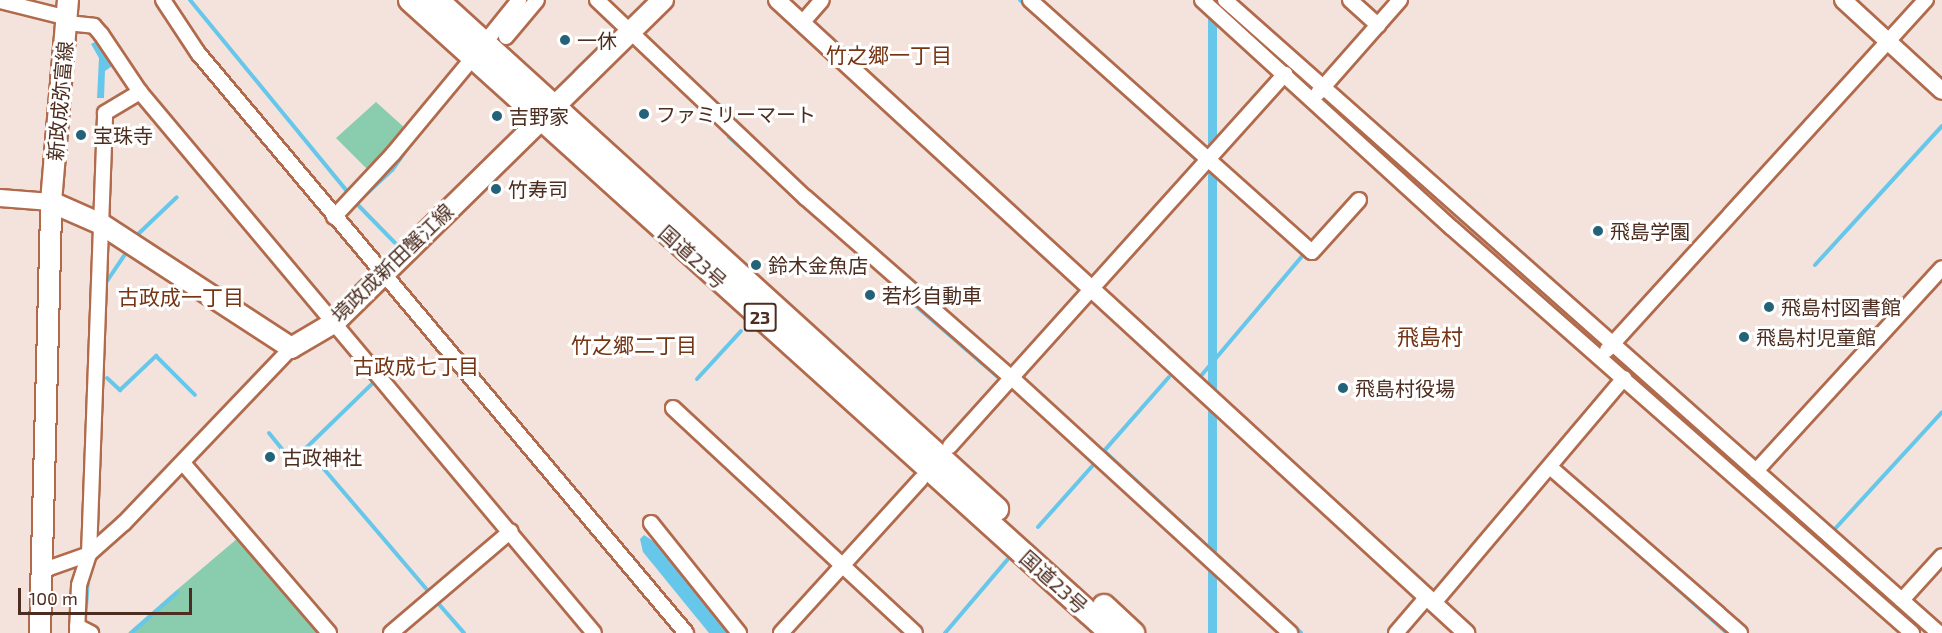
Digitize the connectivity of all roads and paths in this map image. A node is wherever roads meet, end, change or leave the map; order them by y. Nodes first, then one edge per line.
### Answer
1 (163, 0) edge
2 (410, 0) edge
3 (436, 0) edge
4 (519, 0) edge
5 (537, 0) edge
6 (597, 0) edge
7 (663, 0) edge
8 (777, 0) edge
9 (822, 0) edge
10 (1029, 0) edge
11 (1202, 0) edge
12 (1225, 0) edge
13 (1350, 0) edge
14 (1400, 0) edge
15 (1843, 0) edge
16 (1926, 0) edge
17 (0, 1) edge
18 (67, 14) edge
19 (802, 23) junction
20 (1377, 25) junction
21 (631, 32) junction
22 (491, 35) dead end
23 (506, 37) dead end
24 (1888, 42) junction
25 (466, 65) dead end
26 (1285, 74) junction
27 (1322, 87) junction
28 (1942, 91) edge
29 (140, 92) junction
30 (1312, 99) junction
31 (547, 112) junction
32 (1209, 160) junction
33 (0, 198) edge
34 (1359, 200) dead end
35 (51, 202) junction
36 (1464, 213) junction
37 (334, 217) junction
38 (101, 224) junction
39 (1452, 228) junction
40 (1942, 268) edge
41 (382, 275) junction
42 (1092, 291) junction
43 (335, 322) junction
44 (1613, 343) junction
45 (291, 348) junction
46 (1600, 358) junction
47 (1624, 378) junction
48 (1013, 379) junction
49 (673, 408) dead end
50 (951, 446) dead end
51 (183, 463) junction
52 (1550, 467) junction
53 (1756, 471) junction
54 (921, 479) dead end
55 (651, 523) dead end
56 (511, 531) junction
57 (89, 554) junction
58 (1942, 556) edge
59 (842, 565) junction
60 (41, 572) junction
61 (1902, 600) junction
62 (1430, 601) junction
63 (77, 629) edge
64 (40, 633) edge
65 (91, 633) edge
66 (329, 633) edge
67 (391, 633) edge
68 (594, 633) edge
69 (686, 633) edge
70 (739, 633) edge
71 (781, 633) edge
72 (915, 633) edge
73 (1111, 633) edge
74 (1133, 633) edge
75 (1290, 633) edge
76 (1396, 633) edge
77 (1466, 633) edge
78 (1740, 633) edge
79 (1912, 633) edge
80 (1939, 633) edge

1 - 37 street
2 - 31 highway, 国道23号 / 23
3 - 31 highway, 国道23号 / 23
4 - 22 street
5 - 23 street
6 - 21 street
7 - 21 main road, 境政成新田蟹江線
8 - 19 street
9 - 19 street
10 - 32 street
11 - 26 street
12 - 27 street
13 - 20 street
14 - 20 street
15 - 24 street
16 - 24 street
17 - 18 street
18 - 29 street
18 - 35 main road, 新政成弥富線
19 - 42 street
20 - 27 street
21 - 31 main road, 境政成新田蟹江線
21 - 48 street
24 - 28 street
24 - 44 street
25 - 37 street
26 - 30 street
26 - 32 street
27 - 30 street
27 - 36 street
29 - 38 street
29 - 43 street
30 - 39 street
31 - 41 main road, 境政成新田蟹江線
31 - 73 highway, 国道23号 / 23
31 - 74 highway, 国道23号 / 23
32 - 34 street
32 - 42 street
33 - 35 street
35 - 38 main road
35 - 60 main road
36 - 39 street
36 - 44 street
37 - 41 street
38 - 45 main road
38 - 57 street
39 - 46 street
40 - 53 street
41 - 43 main road, 境政成新田蟹江線
41 - 69 street
42 - 48 street
42 - 62 street
43 - 45 main road, 境政成新田蟹江線
43 - 56 street
44 - 46 street
44 - 53 street
45 - 51 street
46 - 47 street
47 - 52 street
47 - 79 street
48 - 50 street
48 - 75 street
49 - 59 street
51 - 57 street
51 - 66 street
52 - 62 street
52 - 78 street
53 - 61 street
54 - 59 street
55 - 70 street
56 - 67 street
56 - 68 street
57 - 60 street
57 - 63 street
58 - 61 street
59 - 71 street
59 - 72 street
60 - 64 main road
61 - 80 street
62 - 76 street
62 - 77 street
63 - 65 street

